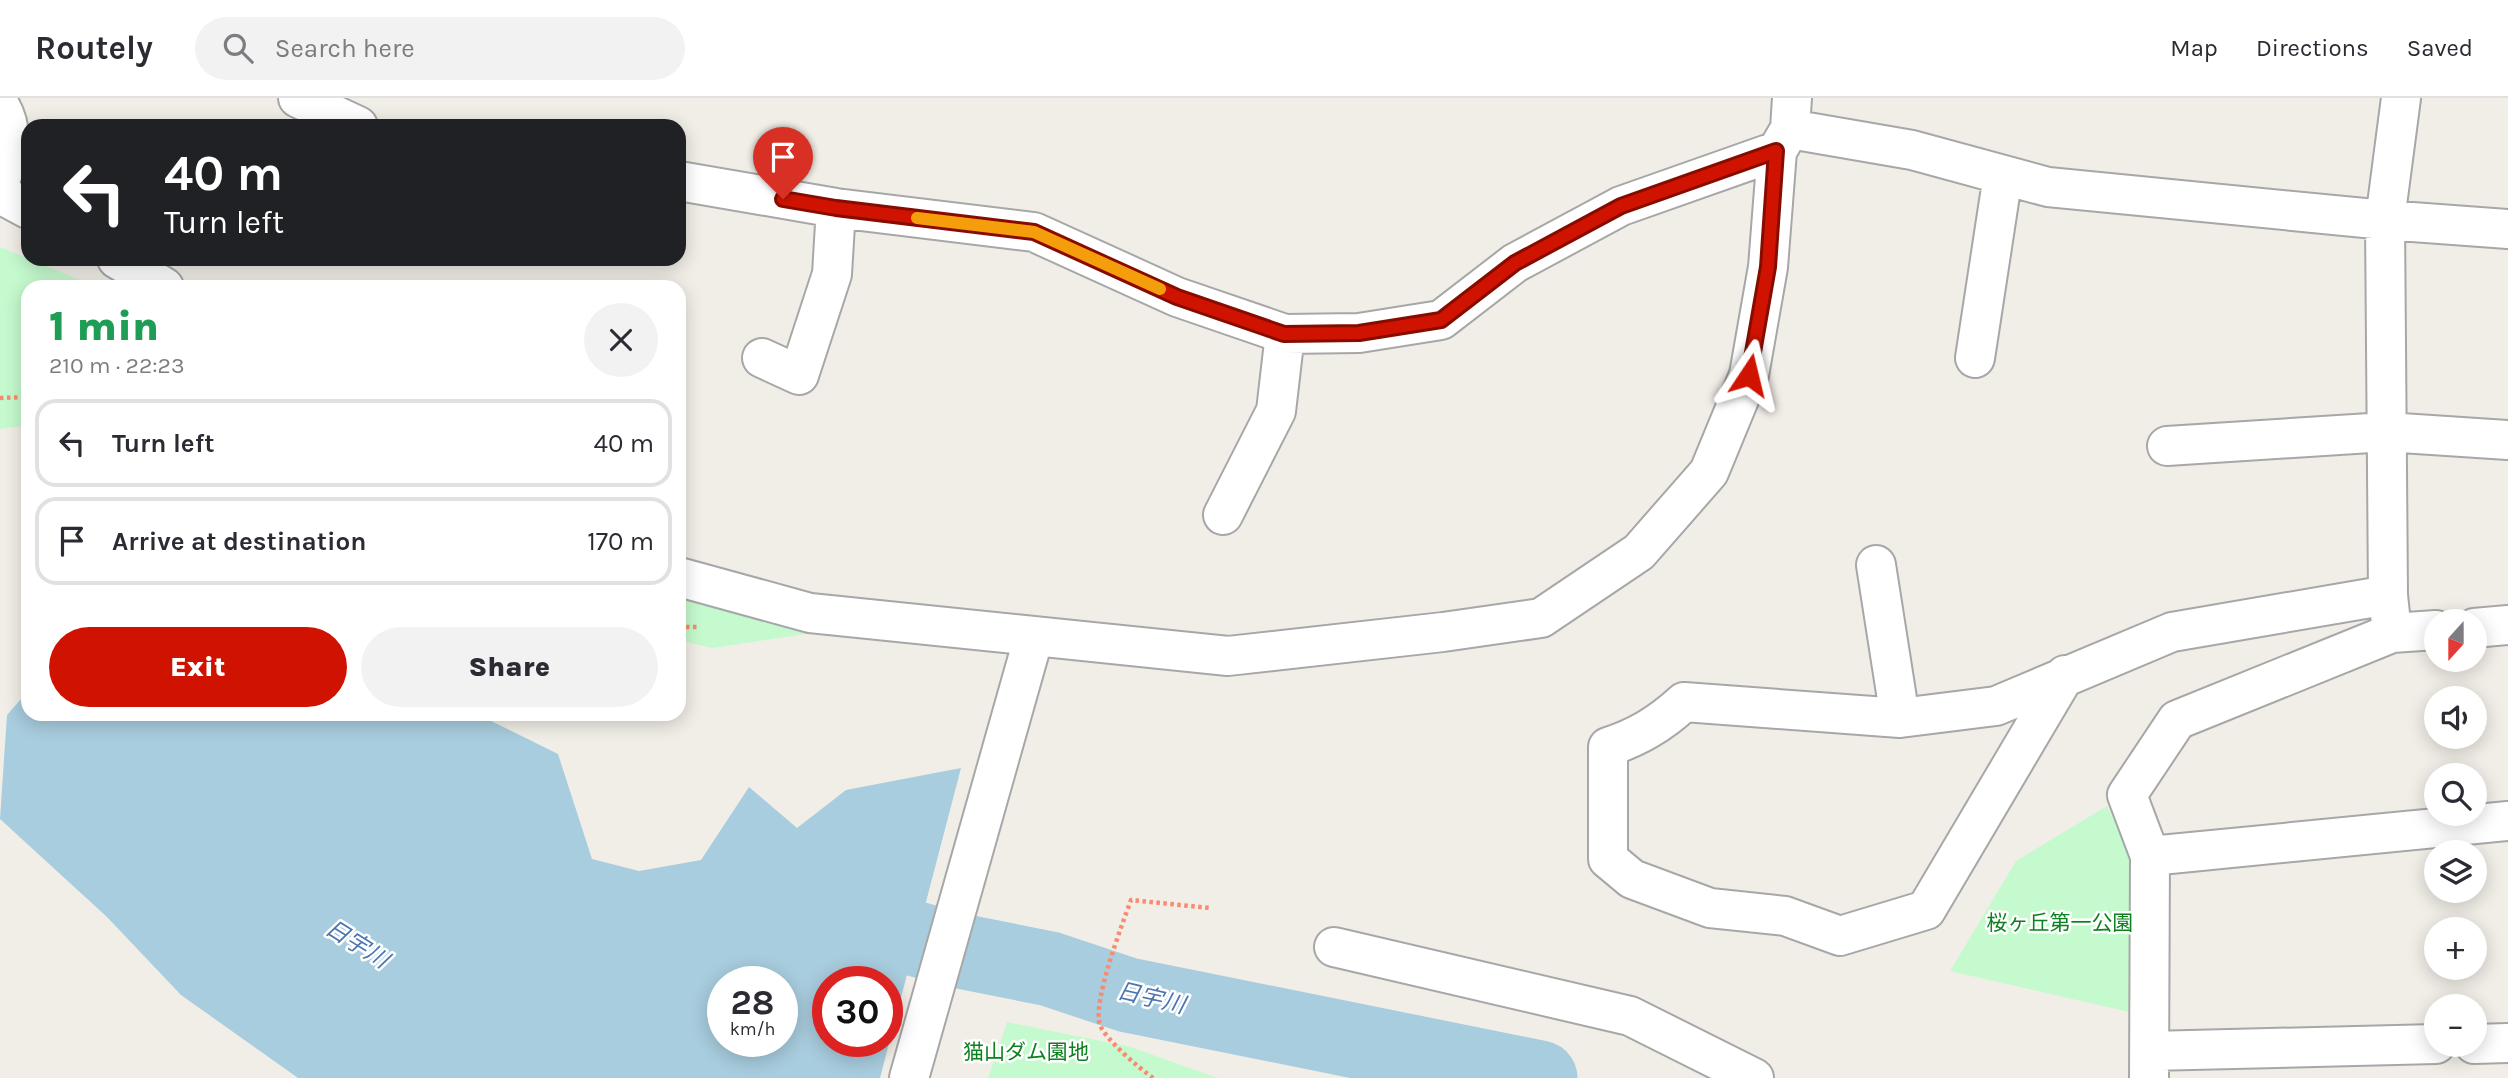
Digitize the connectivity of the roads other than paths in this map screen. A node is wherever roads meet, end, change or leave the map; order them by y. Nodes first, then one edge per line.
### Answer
1 (298, 98) edge
2 (2401, 98) edge
3 (0, 106) edge
4 (343, 119) edge
5 (1786, 126) edge
6 (2003, 175) junction
7 (0, 182) edge
8 (686, 182) edge
9 (0, 194) edge
10 (21, 205) edge
11 (836, 208) junction
12 (2385, 220) junction
13 (2508, 229) edge
14 (129, 266) edge
15 (152, 280) edge
16 (1284, 334) junction
17 (762, 358) dead end
18 (1975, 358) dead end
19 (2386, 432) junction
20 (2508, 440) edge
21 (2167, 446) dead end
22 (1223, 515) dead end
23 (1876, 565) dead end
24 (686, 579) edge
25 (2388, 595) junction
26 (2508, 625) edge
27 (2487, 627) edge
28 (2424, 631) edge
29 (2392, 633) junction
30 (1029, 651) junction
31 (2065, 675) junction
32 (1899, 718) junction
33 (2508, 821) edge
34 (2150, 856) junction
35 (1334, 947) dead end
36 (2508, 1043) edge
37 (2487, 1044) edge
38 (2424, 1045) edge
39 (2150, 1064) edge
40 (909, 1078) edge
41 (1754, 1078) edge

1 - 4 street
2 - 12 street
3 - 7 street
5 - 6 street
5 - 16 street
5 - 30 street
6 - 12 street
6 - 18 street
8 - 11 street
9 - 10 street
11 - 16 street
11 - 17 street
12 - 13 street
12 - 19 street
14 - 15 street
16 - 22 street
19 - 20 street
19 - 21 street
19 - 25 street
23 - 32 street
24 - 30 street
25 - 29 street
25 - 31 street
26 - 27 street
28 - 29 street
29 - 34 street
30 - 40 street
31 - 32 street
31 - 32 street
33 - 34 street
34 - 39 street
35 - 41 street
36 - 37 street
38 - 39 street

